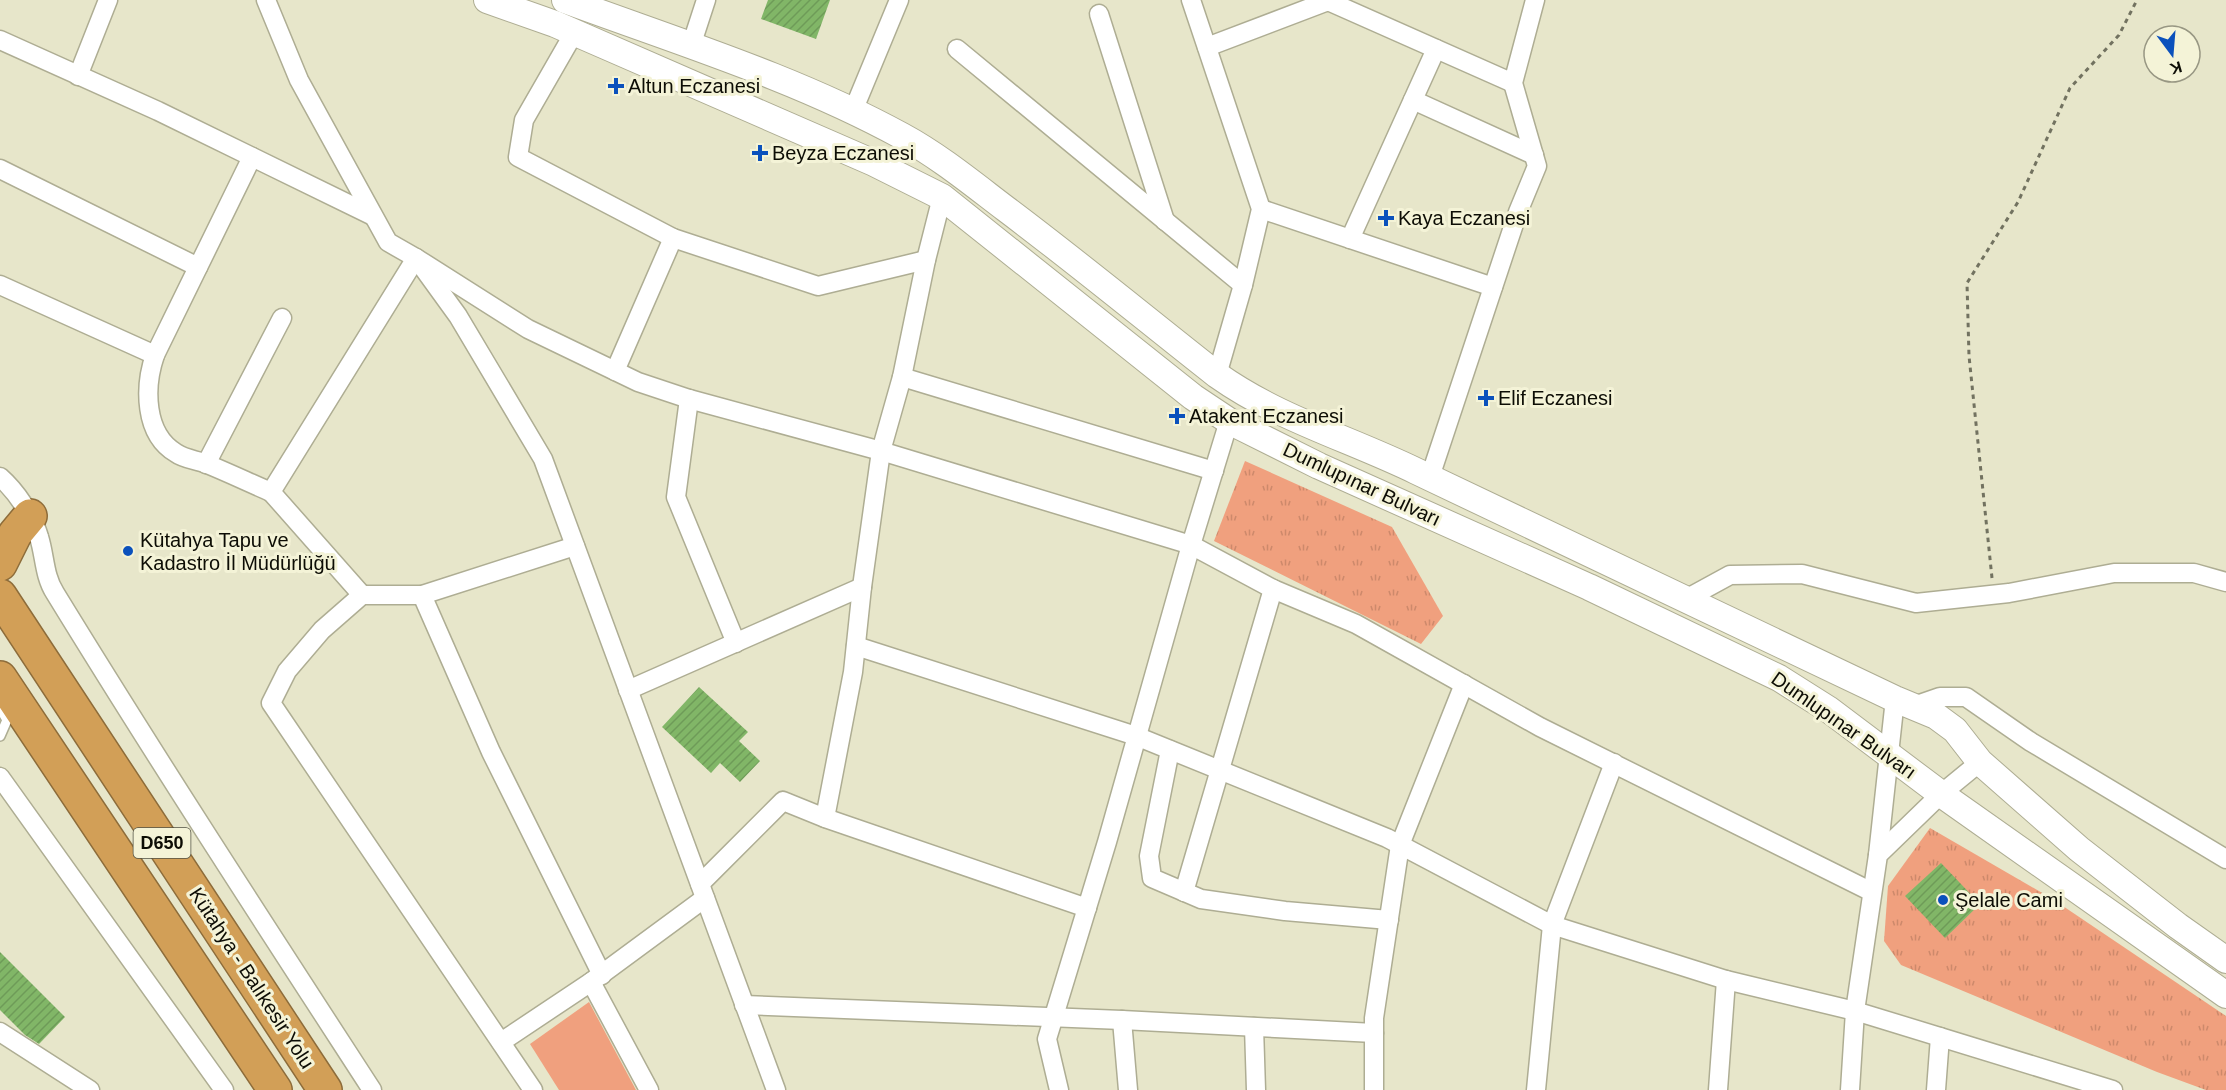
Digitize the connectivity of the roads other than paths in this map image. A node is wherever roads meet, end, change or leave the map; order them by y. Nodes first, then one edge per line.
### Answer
1 (108, 0) edge
2 (266, 0) edge
3 (487, 0) edge
4 (565, 0) edge
5 (706, 0) edge
6 (899, 0) edge
7 (1191, 0) edge
8 (1328, 0) edge
9 (1535, 0) edge
10 (1098, 14) dead end
11 (574, 33) junction
12 (0, 40) edge
13 (691, 46) junction
14 (1207, 47) junction
15 (957, 49) dead end
16 (1436, 49) junction
17 (78, 76) junction
18 (1513, 83) junction
19 (1413, 100) junction
20 (853, 111) junction
21 (1534, 155) junction
22 (252, 157) junction
23 (0, 169) edge
24 (942, 197) junction
25 (1261, 209) junction
26 (373, 216) junction
27 (1165, 221) junction
28 (673, 238) junction
29 (1350, 239) junction
30 (416, 258) junction
31 (926, 260) junction
32 (198, 267) junction
33 (0, 285) edge
34 (1243, 285) junction
35 (1494, 287) junction
36 (282, 318) dead end
37 (155, 356) junction
38 (615, 371) junction
39 (1217, 375) junction
40 (902, 377) junction
41 (688, 399) junction
42 (1229, 421) junction
43 (881, 451) junction
44 (206, 464) junction
45 (1214, 471) junction
46 (0, 477) edge
47 (1430, 477) junction
48 (271, 492) junction
49 (30, 516) junction
50 (1191, 545) junction
51 (575, 546) junction
52 (0, 564) edge
53 (2226, 582) edge
54 (862, 587) junction
55 (1273, 589) junction
56 (1, 595) edge
57 (362, 595) junction
58 (422, 595) junction
59 (1686, 599) junction
60 (736, 643) junction
61 (856, 646) junction
62 (0, 678) edge
63 (1464, 684) junction
64 (628, 690) junction
65 (1905, 703) junction
66 (0, 708) edge
67 (0, 736) edge
68 (1136, 736) junction
69 (1170, 750) junction
70 (1889, 754) junction
71 (1980, 762) junction
72 (1614, 763) junction
73 (1219, 769) junction
74 (0, 777) edge
75 (1941, 794) junction
76 (825, 818) junction
77 (1400, 845) junction
78 (1878, 855) junction
79 (2226, 859) edge
80 (702, 891) junction
81 (1184, 892) junction
82 (1872, 892) junction
83 (1087, 908) junction
84 (1389, 920) junction
85 (1552, 925) junction
86 (2226, 960) edge
87 (596, 979) junction
88 (1726, 980) junction
89 (2226, 995) edge
90 (744, 1005) junction
91 (1855, 1011) junction
92 (1054, 1017) junction
93 (1122, 1020) junction
94 (1254, 1027) junction
95 (0, 1032) edge
96 (1374, 1033) junction
97 (1940, 1037) junction
98 (501, 1042) junction
99 (90, 1090) edge
100 (224, 1090) edge
101 (274, 1090) edge
102 (325, 1090) edge
103 (372, 1090) edge
104 (533, 1090) edge
105 (650, 1090) edge
106 (776, 1090) edge
107 (1059, 1090) edge
108 (1128, 1090) edge
109 (1256, 1090) edge
110 (1374, 1090) edge
111 (1536, 1090) edge
112 (1719, 1090) edge
113 (1850, 1090) edge
114 (1936, 1090) edge
115 (2113, 1090) edge

1 - 17 street
2 - 26 street
3 - 11 main road, Dumlupınar Bulvarı
4 - 13 main road, Dumlupınar Bulvarı
5 - 13 street
6 - 20 street
7 - 14 street
8 - 14 street
8 - 16 street
9 - 18 street
10 - 27 street
11 - 24 main road, Dumlupınar Bulvarı
11 - 28 street
12 - 17 street
13 - 20 main road, Dumlupınar Bulvarı
14 - 25 street
15 - 27 street
16 - 18 street
16 - 19 street
17 - 22 street
18 - 21 street
19 - 21 street
19 - 29 street
20 - 39 main road, Dumlupınar Bulvarı
21 - 35 street
22 - 26 street
22 - 32 street
23 - 32 street
24 - 31 street
24 - 42 main road, Dumlupınar Bulvarı
25 - 29 street
25 - 34 street
26 - 30 street
27 - 34 street
28 - 31 street
28 - 38 street
29 - 35 street
30 - 38 street
30 - 48 street
30 - 51 street
31 - 40 street
32 - 37 street
33 - 37 street
34 - 39 street
35 - 47 street
36 - 44 street
37 - 44 street
38 - 41 street
39 - 47 main road, Dumlupınar Bulvarı
40 - 43 street
40 - 45 street
41 - 43 street
41 - 60 street
42 - 45 street
42 - 70 main road, Dumlupınar Bulvarı
43 - 50 street
43 - 54 street
44 - 48 street
45 - 50 street
46 - 49 street
47 - 59 main road, Dumlupınar Bulvarı
48 - 57 street
49 - 52 highway
49 - 103 street
50 - 55 street
50 - 68 street
51 - 58 street
51 - 64 street
53 - 59 street
54 - 60 street
54 - 61 street
55 - 63 street
55 - 73 street
56 - 102 highway, Kütahya - Balıkesir Yolu / D650
57 - 58 street
57 - 98 street
58 - 87 street
59 - 65 main road, Dumlupınar Bulvarı
60 - 64 street
61 - 68 street
61 - 76 street
62 - 101 highway, D650
63 - 72 street
63 - 77 street
64 - 80 street
65 - 70 street
65 - 71 main road, Dumlupınar Bulvarı
65 - 79 street
66 - 67 lane
68 - 69 street
68 - 83 street
69 - 73 street
69 - 81 street
70 - 75 main road, Dumlupınar Bulvarı
70 - 78 street
71 - 75 street
71 - 86 main road, Dumlupınar Bulvarı
72 - 82 street
72 - 85 street
73 - 77 street
73 - 81 street
74 - 100 street
75 - 78 street
75 - 89 main road, Dumlupınar Bulvarı
76 - 80 street
76 - 83 street
77 - 84 street
77 - 85 street
78 - 82 street
80 - 87 street
80 - 90 street
81 - 84 street
82 - 91 street
83 - 92 street
84 - 96 street
85 - 88 street
85 - 111 street
87 - 98 street
87 - 105 street
88 - 91 street
88 - 112 street
90 - 92 street
90 - 106 street
91 - 97 street
91 - 113 street
92 - 93 street
92 - 107 street
93 - 94 street
93 - 108 street
94 - 96 street
94 - 109 street
95 - 99 street
96 - 110 street
97 - 114 street
97 - 115 street
98 - 104 street

